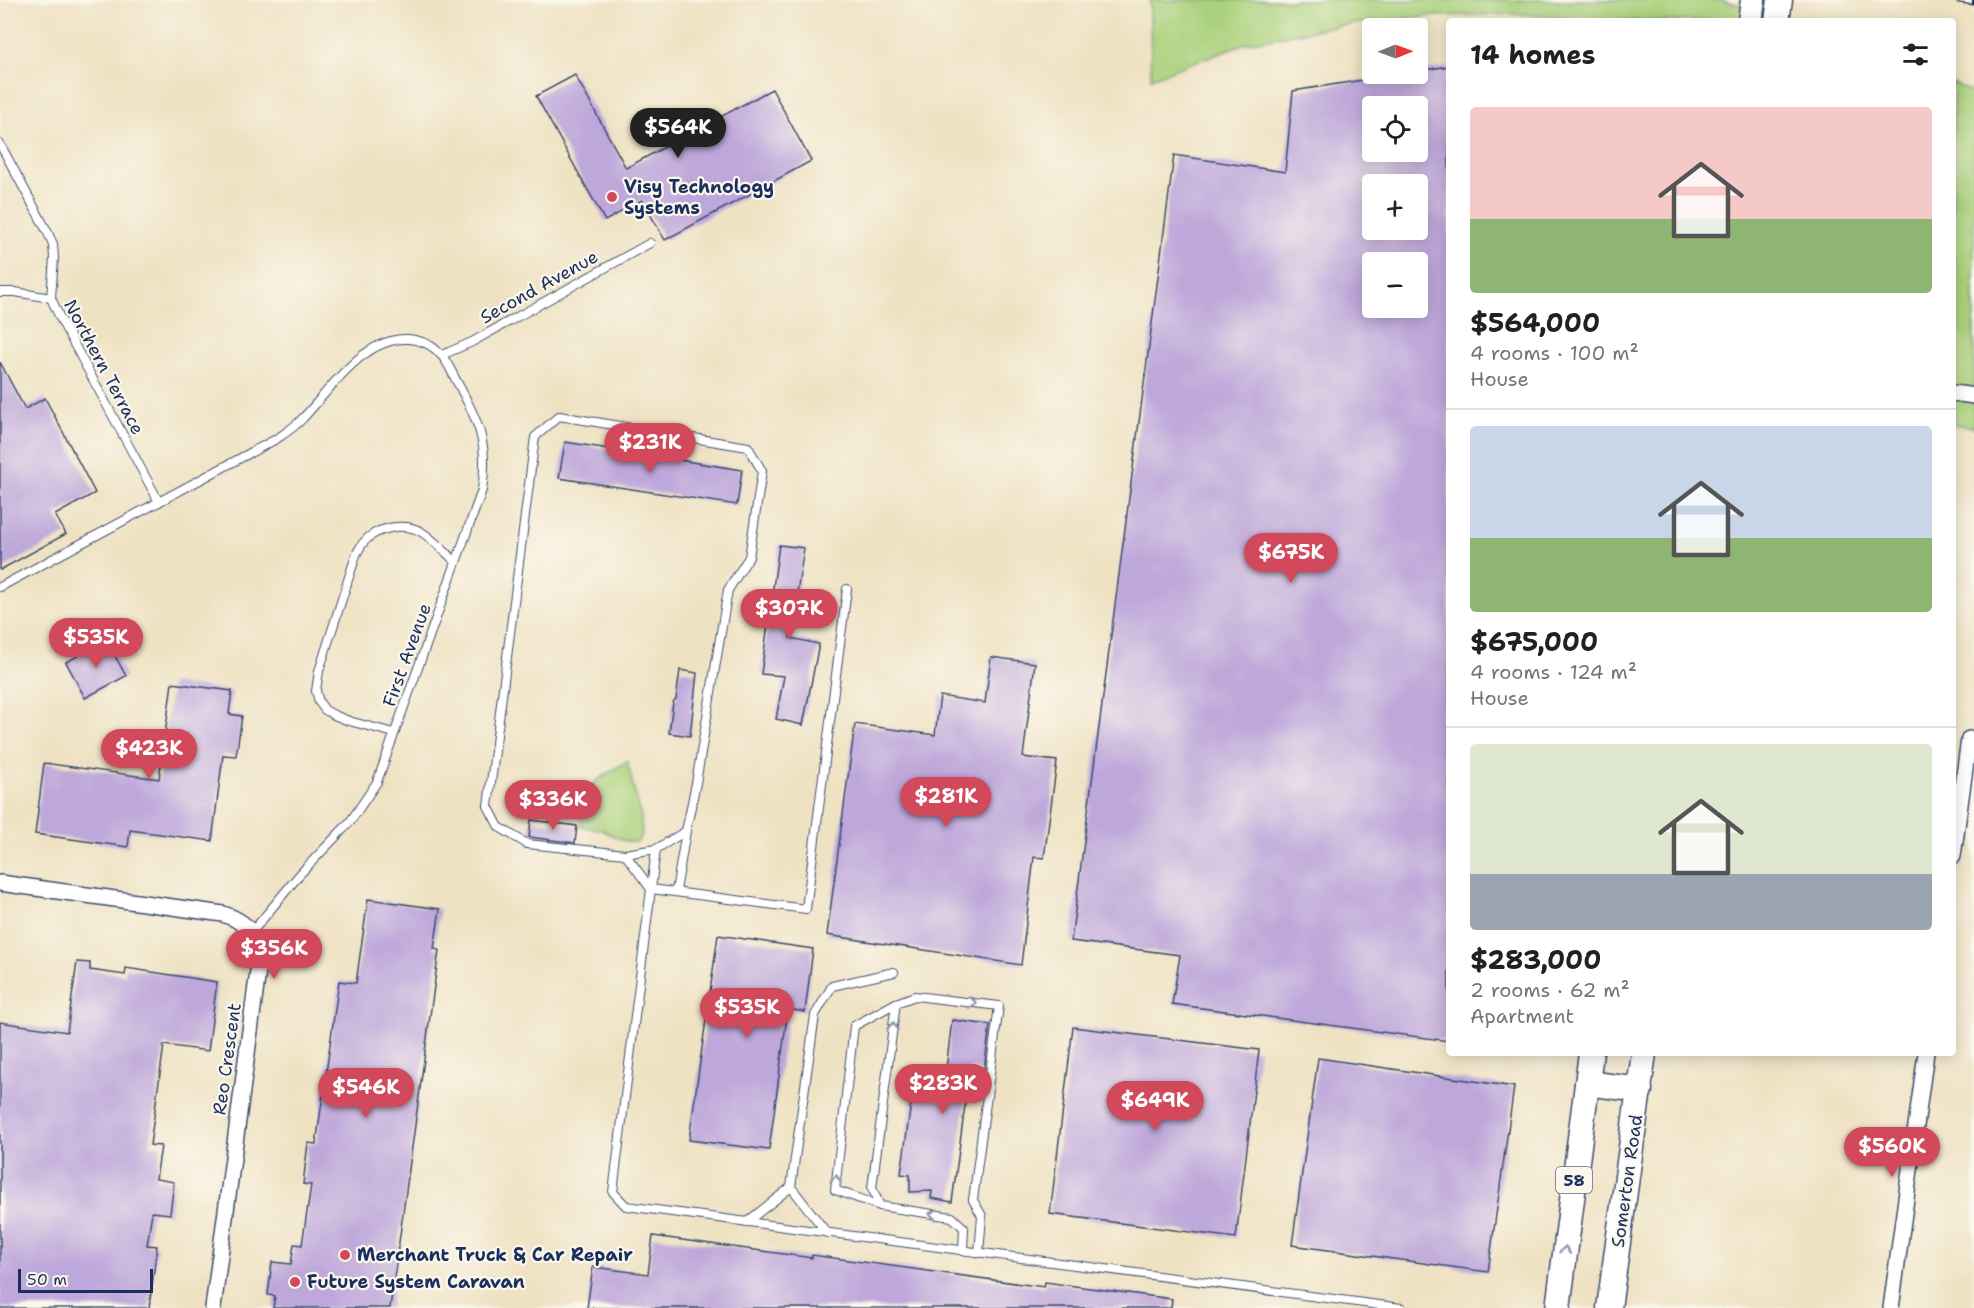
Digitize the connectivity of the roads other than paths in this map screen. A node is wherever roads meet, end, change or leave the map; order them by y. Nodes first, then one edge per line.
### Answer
1 (1753, 0) edge
2 (1780, 0) edge
3 (1750, 18) edge
4 (1777, 18) edge
5 (0, 144) edge
6 (650, 243) dead end
7 (0, 292) edge
8 (51, 298) junction
9 (442, 355) junction
10 (1956, 393) edge
11 (1974, 396) edge
12 (159, 502) junction
13 (456, 562) junction
14 (0, 587) edge
15 (847, 589) dead end
16 (394, 733) junction
17 (1969, 739) dead end
18 (686, 831) junction
19 (1956, 834) edge
20 (656, 849) junction
21 (625, 854) junction
22 (0, 883) edge
23 (651, 889) junction
24 (676, 891) junction
25 (252, 932) junction
26 (894, 972) dead end
27 (896, 1003) junction
28 (1591, 1056) edge
29 (1644, 1056) edge
30 (1926, 1056) edge
31 (1587, 1083) junction
32 (1640, 1090) junction
33 (791, 1186) junction
34 (880, 1206) junction
35 (747, 1222) junction
36 (827, 1233) junction
37 (963, 1251) junction
38 (979, 1253) junction
39 (213, 1308) edge
40 (1402, 1308) edge
41 (1558, 1308) edge
42 (1610, 1308) edge
43 (1891, 1308) edge

1 - 3 main road
2 - 4 main road
5 - 8 lane, Northern Terrace
6 - 9 lane, Second Avenue
7 - 8 lane
8 - 12 lane, Northern Terrace
9 - 12 lane
9 - 13 lane, First Avenue
10 - 11 street
12 - 14 lane
13 - 16 lane, First Avenue
13 - 16 lane
15 - 24 lane
16 - 25 lane, First Avenue
17 - 19 street
18 - 20 lane
18 - 21 lane
18 - 24 lane
20 - 21 lane
20 - 23 lane
21 - 23 lane
22 - 25 street
23 - 24 lane
23 - 35 lane
25 - 39 street, Reo Crescent
26 - 33 lane
34 -> 27 lane
34 -> 27 lane
27 -> 38 lane
28 - 31 main road, 58
29 - 32 main road, Somerton Road
30 - 43 street
31 - 32 main road
41 -> 31 main road, 58
32 - 42 main road, Somerton Road
33 - 35 lane
33 - 36 lane
37 -> 34 lane
35 - 36 lane
36 - 37 lane
37 - 38 lane
38 - 40 lane

